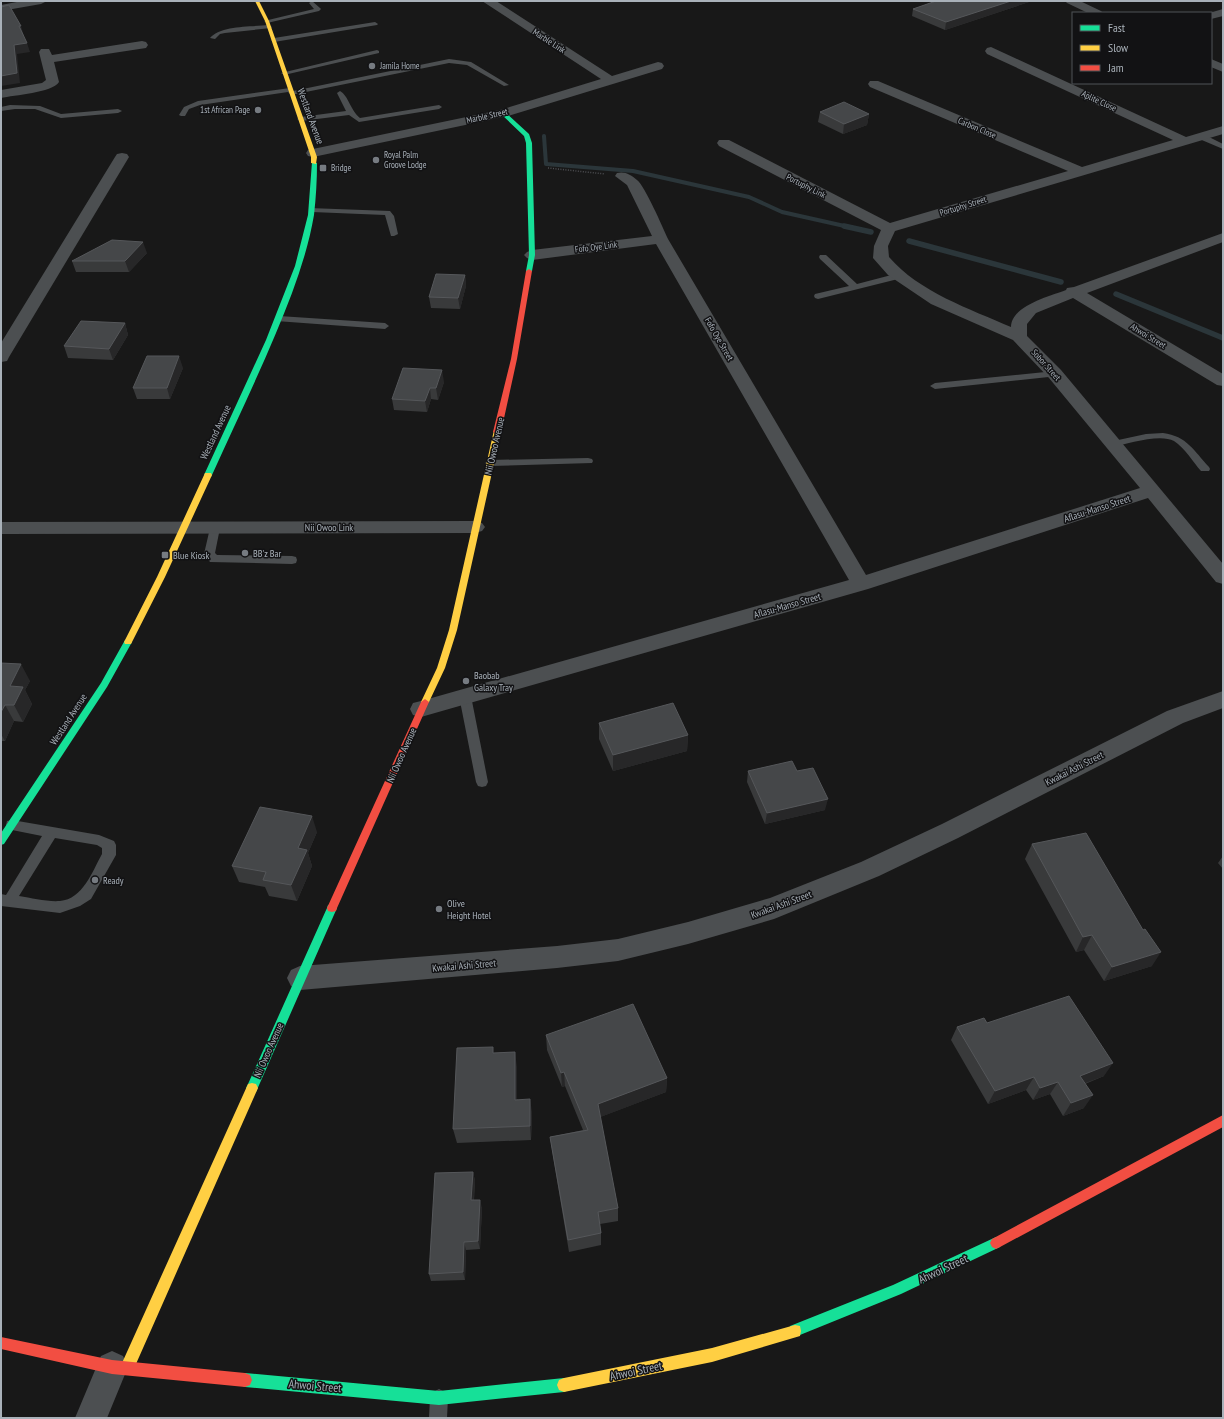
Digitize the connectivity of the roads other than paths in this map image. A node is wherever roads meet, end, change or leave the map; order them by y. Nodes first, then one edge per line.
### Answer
1 (41, 1) edge
2 (257, 1) edge
3 (488, 1) edge
4 (1070, 1) edge
5 (312, 3) dead end
6 (1, 8) edge
7 (1095, 12) edge
8 (1223, 12) edge
9 (1212, 16) edge
10 (268, 24) junction
11 (375, 24) dead end
12 (213, 38) dead end
13 (274, 40) junction
14 (142, 45) dead end
15 (991, 51) dead end
16 (378, 52) dead end
17 (1212, 63) edge
18 (658, 66) dead end
19 (1223, 68) edge
20 (284, 73) junction
21 (610, 80) junction
22 (874, 84) dead end
23 (506, 85) dead end
24 (291, 92) junction
25 (340, 93) dead end
26 (1, 94) edge
27 (439, 107) dead end
28 (1, 109) edge
29 (118, 111) dead end
30 (350, 113) junction
31 (503, 113) junction
32 (183, 115) dead end
33 (301, 119) junction
34 (1223, 130) edge
35 (1200, 136) junction
36 (1185, 141) junction
37 (724, 143) dead end
38 (1223, 147) edge
39 (313, 153) junction
40 (122, 157) dead end
41 (1080, 171) junction
42 (622, 176) road end
43 (312, 210) junction
44 (888, 228) junction
45 (394, 234) dead end
46 (1223, 237) edge
47 (660, 239) junction
48 (532, 255) junction
49 (823, 257) dead end
50 (899, 276) junction
51 (855, 287) junction
52 (1073, 291) junction
53 (818, 296) dead end
54 (279, 319) junction
55 (385, 326) dead end
56 (1019, 336) junction
57 (1, 357) edge
58 (1055, 374) junction
59 (1223, 381) edge
60 (935, 386) dead end
61 (1112, 444) junction
62 (588, 462) dead end
63 (490, 463) junction
64 (1205, 469) dead end
65 (1151, 491) junction
66 (475, 527) junction
67 (1, 528) edge
68 (183, 528) junction
69 (215, 528) junction
70 (292, 560) dead end
71 (1223, 577) edge
72 (861, 584) junction
73 (465, 696) junction
74 (1223, 699) edge
75 (421, 709) junction
76 (482, 782) dead end
77 (12, 825) junction
78 (52, 831) junction
79 (1, 841) edge
80 (5, 900) edge
81 (300, 978) junction
82 (1223, 1121) edge
83 (1, 1342) edge
84 (120, 1368) junction
85 (439, 1398) junction
86 (91, 1418) edge
87 (438, 1418) edge

1 - 6 street
2 - 10 street, Westland Avenue
3 - 21 street, Marble Link
4 - 7 street
5 - 10 lane
8 - 9 street
10 - 12 lane
10 - 13 street, Westland Avenue
11 - 13 lane
13 - 20 street, Westland Avenue
14 - 26 street
15 - 36 street, Aplite Close
16 - 20 lane
17 - 19 street
18 - 21 street, Marble Street
20 - 24 street, Westland Avenue
21 - 31 street, Marble Street
22 - 41 street, Carbon Close
23 - 24 lane
24 - 32 lane
24 - 33 street, Westland Avenue
25 - 30 lane
27 - 30 lane
28 - 29 lane
30 - 33 lane
31 - 39 street, Marble Street
31 - 48 street, Nii Owoo Avenue
33 - 39 street, Westland Avenue
34 - 35 street, Portuphy Street
35 - 36 street, Portuphy Street
35 - 38 lane
36 - 41 street, Portuphy Street
37 - 44 street, Portuphy Link
39 - 43 street, Westland Avenue
40 - 57 street
41 - 44 street, Portuphy Street
42 - 47 street, Fofo Oye Street
43 - 45 lane
43 - 54 street, Westland Avenue
44 - 50 street
46 - 52 street
47 - 48 street, Fofo Oye Link
47 - 72 street, Fofo Oye Street
48 - 63 street, Nii Owoo Avenue
49 - 51 lane
50 - 51 lane
50 - 56 street
51 - 53 lane
52 - 56 street
52 - 59 street, Ahwoi Street
54 - 55 lane
54 - 68 street, Westland Avenue
56 - 58 street, Sobor Street
58 - 60 lane
58 - 61 street, Sobor Street
61 - 64 lane
61 - 65 street, Sobor Street
62 - 63 lane
63 - 66 street, Nii Owoo Avenue
65 - 71 street, Sobor Street
65 - 72 street, Aflasu-Manso Street
66 - 69 street, Nii Owoo Link
66 - 75 street, Nii Owoo Avenue
67 - 68 street, Nii Owoo Link
68 - 69 street, Nii Owoo Link
68 - 77 street, Westland Avenue
69 - 70 lane
72 - 73 street, Aflasu-Manso Street
73 - 75 street, Aflasu-Manso Street
73 - 76 lane
74 - 81 street, Kwakai Ashi Street
75 - 81 street, Nii Owoo Avenue
77 - 78 lane
77 - 79 street, Westland Avenue
78 - 80 lane
78 - 80 lane
81 - 84 street, Nii Owoo Avenue
82 - 85 street, Ahwoi Street
83 - 84 street, Ahwoi Street
84 - 85 street, Ahwoi Street
84 - 86 street, Nii Owoo Avenue
85 - 87 lane

